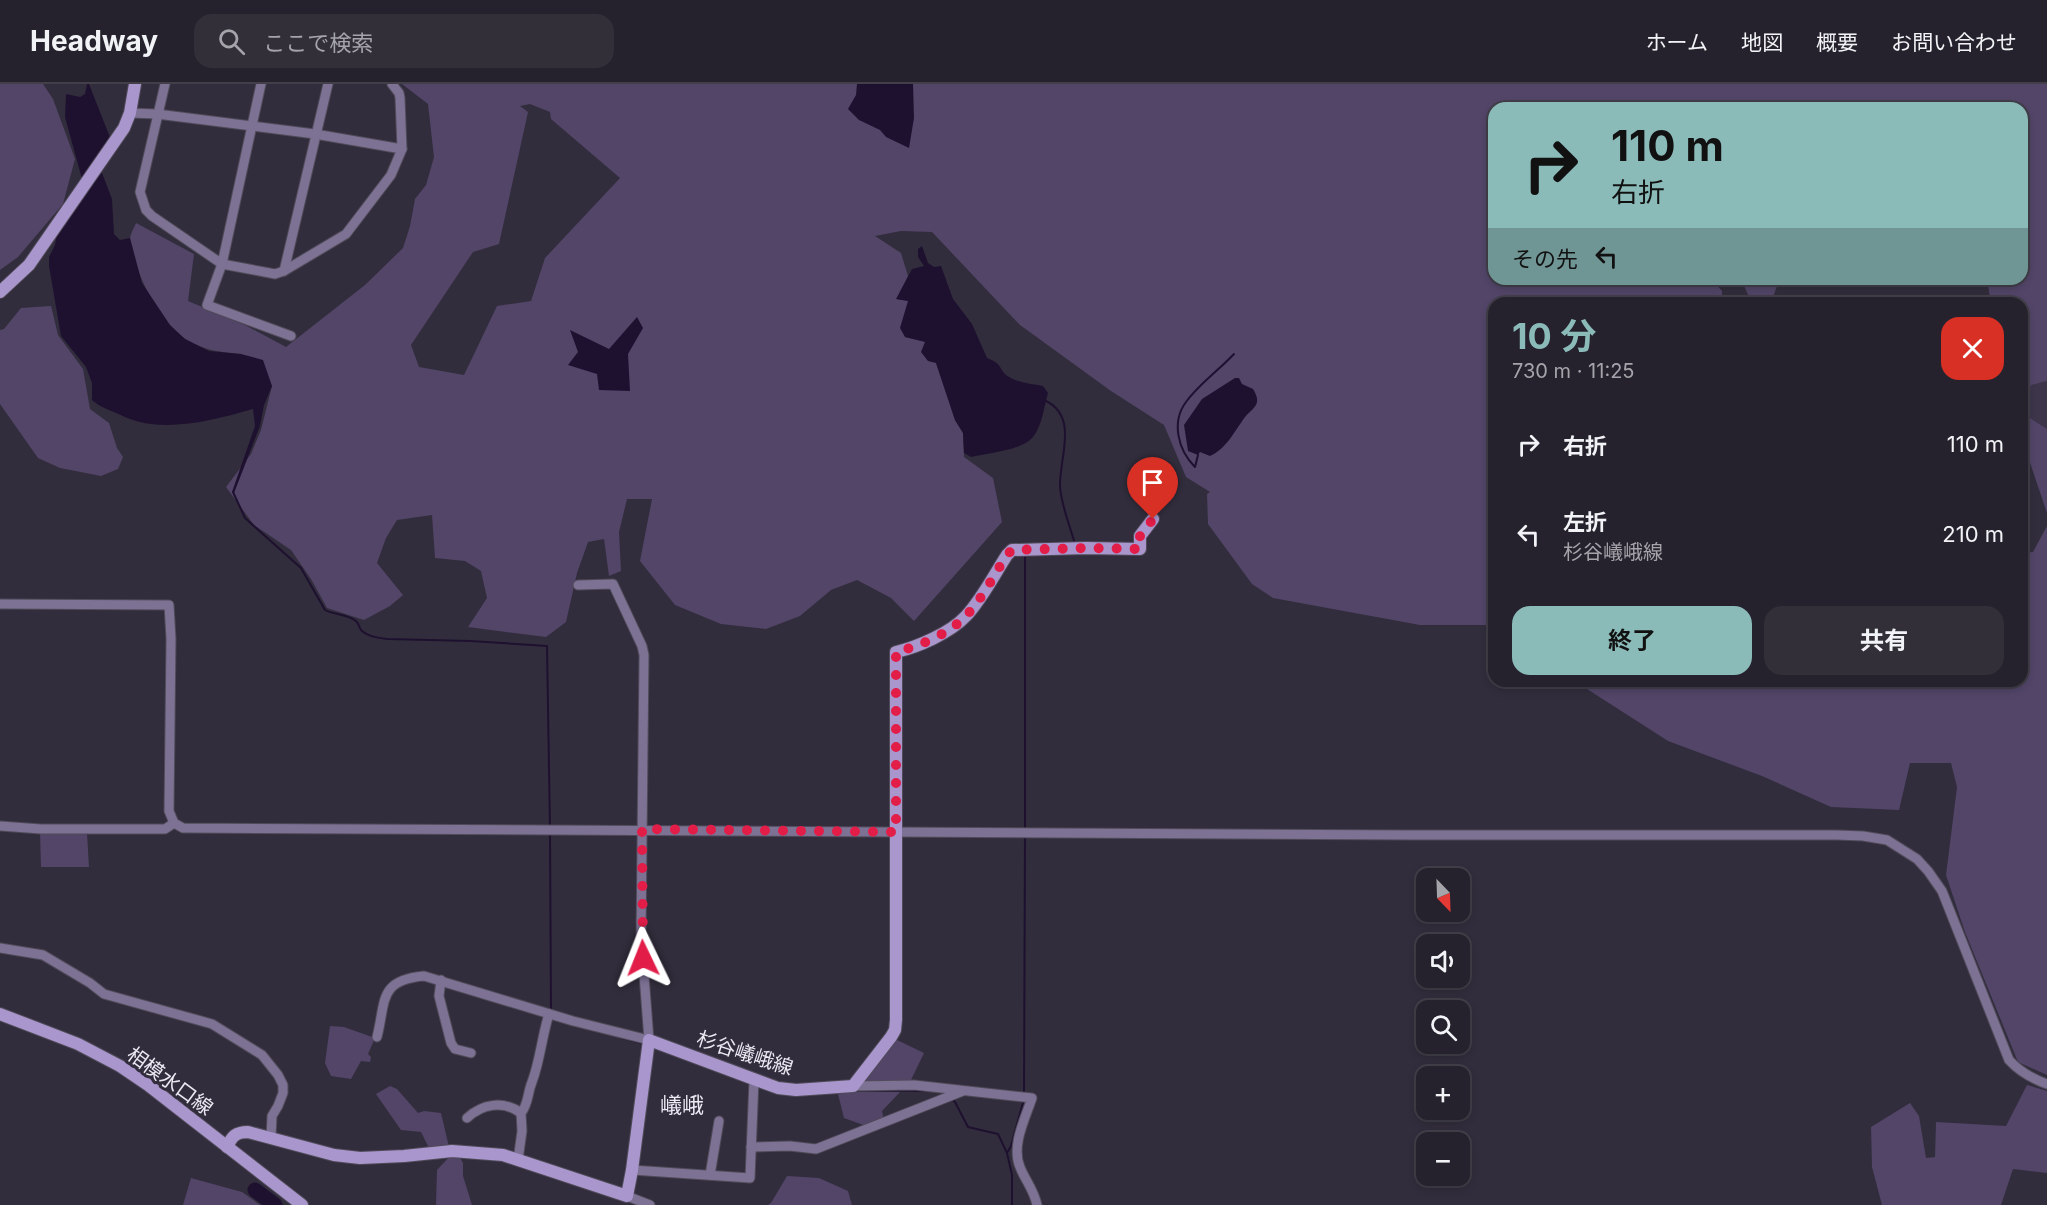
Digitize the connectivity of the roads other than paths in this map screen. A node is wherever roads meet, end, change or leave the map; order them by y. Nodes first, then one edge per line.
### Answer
1 (135, 84) edge
2 (165, 84) edge
3 (261, 84) edge
4 (328, 84) edge
5 (392, 84) edge
6 (130, 113) junction
7 (157, 114) junction
8 (250, 126) junction
9 (315, 134) junction
10 (402, 149) junction
11 (222, 264) junction
12 (284, 271) junction
13 (0, 292) edge
14 (291, 336) dead end
15 (1153, 519) dead end
16 (578, 585) dead end
17 (0, 604) edge
18 (174, 823) junction
19 (0, 826) edge
20 (642, 829) junction
21 (896, 832) junction
22 (0, 948) edge
23 (441, 980) junction
24 (0, 1014) edge
25 (549, 1014) junction
26 (377, 1038) dead end
27 (649, 1040) junction
28 (471, 1053) dead end
29 (754, 1080) junction
30 (2047, 1084) edge
31 (853, 1086) junction
32 (966, 1090) junction
33 (521, 1113) junction
34 (467, 1118) dead end
35 (719, 1121) dead end
36 (271, 1138) junction
37 (226, 1147) junction
38 (751, 1147) junction
39 (518, 1160) junction
40 (632, 1170) junction
41 (710, 1175) junction
42 (627, 1196) junction
43 (302, 1205) edge
44 (650, 1205) edge
45 (1037, 1205) edge

1 - 6 main road
2 - 7 street
3 - 8 street
4 - 9 street
5 - 10 street
6 - 7 street
6 - 13 main road
7 - 8 street
7 - 11 street
8 - 9 street
8 - 11 street
9 - 10 street
9 - 12 street
10 - 12 street
11 - 12 street
11 - 14 street
15 - 21 main road
16 - 20 street
17 - 18 street
18 - 19 street
18 - 20 street
20 - 21 street
20 - 27 street
21 - 30 street
21 - 31 main road
22 - 36 street
23 - 25 street
23 - 26 street
23 - 28 street
24 - 37 main road, 相模水口線
25 - 27 street
25 - 33 street
27 - 29 main road, 杉谷嶬峨線
27 - 40 main road
29 - 31 main road, 杉谷嶬峨線
29 - 38 street
31 - 32 street
32 - 38 street
32 - 45 street
33 - 34 street
33 - 39 street
35 - 41 street
36 - 37 main road
36 - 39 main road
37 - 43 main road, 相模水口線
38 - 41 street
39 - 42 main road
40 - 41 street
40 - 42 main road
42 - 44 street

